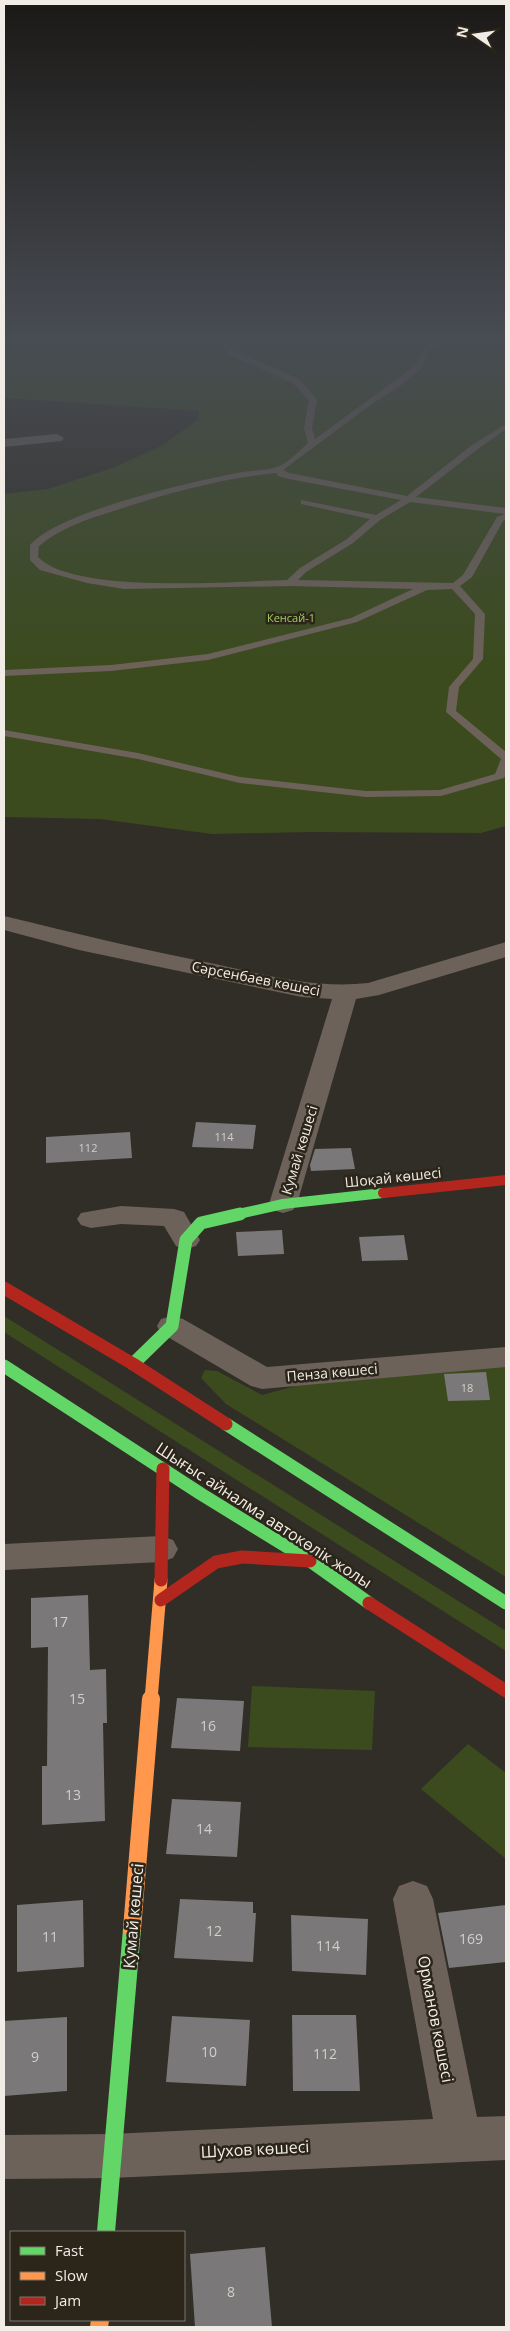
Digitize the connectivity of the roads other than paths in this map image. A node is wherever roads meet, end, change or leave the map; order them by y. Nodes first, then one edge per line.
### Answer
1 (310, 445) edge
2 (477, 445) edge
3 (278, 470) junction
4 (409, 499) junction
5 (304, 502) dead end
6 (506, 511) edge
7 (506, 516) edge
8 (377, 518) junction
9 (290, 583) junction
10 (455, 586) junction
11 (427, 587) junction
12 (4, 673) edge
13 (4, 732) edge
14 (506, 758) edge
15 (4, 923) edge
16 (506, 949) edge
17 (346, 993) junction
18 (506, 1180) edge
19 (283, 1204) junction
20 (91, 1219) dead end
21 (186, 1240) junction
22 (4, 1288) edge
23 (172, 1326) junction
24 (506, 1357) edge
25 (133, 1364) junction
26 (4, 1366) edge
27 (163, 1469) junction
28 (161, 1549) junction
29 (4, 1557) edge
30 (310, 1561) junction
31 (161, 1600) junction
32 (506, 1603) edge
33 (506, 1691) edge
34 (413, 1899) dead end
35 (506, 2138) edge
36 (459, 2139) junction
37 (112, 2156) junction
38 (4, 2157) edge
39 (106, 2231) edge

1 - 3 lane
2 - 4 lane
3 - 4 lane
3 - 9 lane
4 - 6 lane
4 - 8 lane
5 - 8 lane
7 - 10 lane
8 - 9 lane
9 - 11 lane
10 - 11 lane
10 - 14 lane
11 - 12 lane
13 - 14 lane
15 - 17 street, Сәрсенбаев көшесі
16 - 17 street, Сәрсенбаев көшесі
17 - 19 street, Кумай көшесі
18 - 19 street, Шоқай көшесі
19 - 21 street, Кумай көшесі
20 - 21 street
21 - 23 street
22 - 25 street
23 - 24 street, Пенза көшесі
23 - 25 street
25 - 32 street
26 - 27 street, Шығыс айналма автокөлік жолы
27 - 28 street, Кумай көшесі
27 - 30 street, Шығыс айналма автокөлік жолы
28 - 29 street
28 - 31 street, Кумай көшесі
30 - 31 street
30 - 33 street, Шығыс айналма автокөлік жолы
31 - 37 street, Кумай көшесі
34 - 36 street, Орманов көшесі
35 - 36 street, Шухов көшесі
36 - 37 street, Шухов көшесі
37 - 38 street, Шухов көшесі
37 - 39 street, Кумай көшесі

